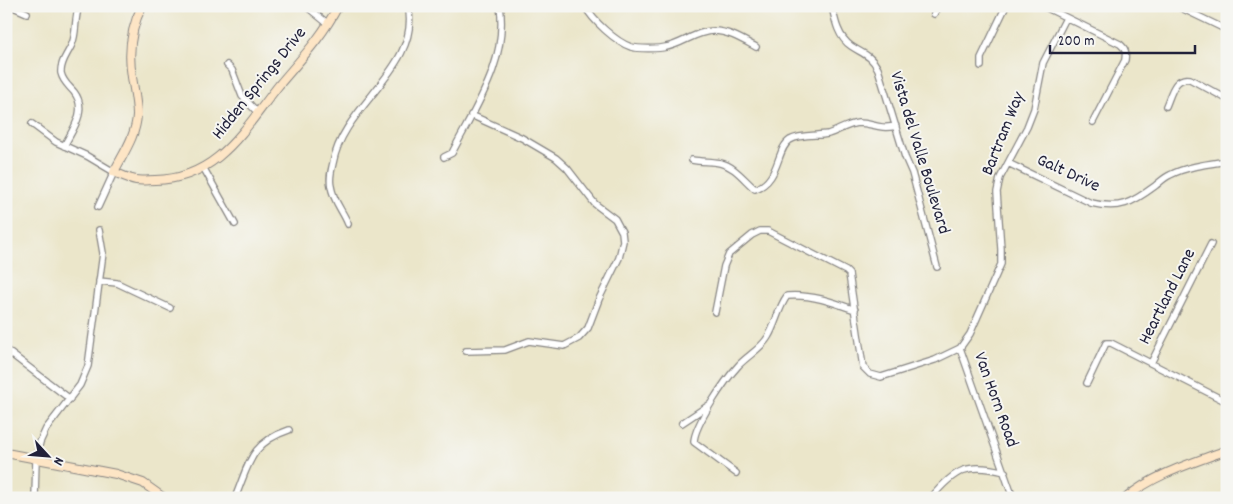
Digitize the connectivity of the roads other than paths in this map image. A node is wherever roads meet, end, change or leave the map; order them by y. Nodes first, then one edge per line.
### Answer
1 (11, 6) edge
2 (78, 6) edge
3 (142, 6) edge
4 (306, 6) edge
5 (338, 6) edge
6 (408, 6) edge
7 (500, 6) edge
8 (586, 6) edge
9 (832, 6) edge
10 (938, 6) edge
11 (1006, 6) edge
12 (1043, 6) edge
13 (1177, 6) edge
14 (27, 13) dead end
15 (934, 14) dead end
16 (1066, 18) junction
17 (327, 23) junction
18 (1227, 30) edge
19 (756, 48) dead end
20 (227, 65) dead end
21 (981, 66) dead end
22 (1227, 98) edge
23 (1166, 106) dead end
24 (258, 113) junction
25 (472, 115) junction
26 (1093, 122) dead end
27 (32, 124) dead end
28 (896, 126) junction
29 (64, 146) junction
30 (444, 156) dead end
31 (692, 160) dead end
32 (1227, 161) edge
33 (1008, 163) junction
34 (204, 167) junction
35 (114, 172) junction
36 (98, 207) dead end
37 (235, 224) dead end
38 (348, 224) dead end
39 (99, 230) dead end
40 (1211, 244) dead end
41 (937, 267) dead end
42 (99, 281) junction
43 (170, 308) dead end
44 (855, 310) junction
45 (715, 312) dead end
46 (960, 348) junction
47 (6, 350) edge
48 (466, 351) dead end
49 (1151, 363) junction
50 (1086, 383) dead end
51 (70, 399) junction
52 (712, 402) junction
53 (1227, 402) edge
54 (682, 423) dead end
55 (288, 430) dead end
56 (1227, 450) edge
57 (6, 453) edge
58 (36, 459) junction
59 (1005, 472) junction
60 (736, 474) dead end
61 (35, 498) edge
62 (164, 498) edge
63 (235, 498) edge
64 (931, 498) edge
65 (1013, 498) edge
66 (1126, 498) edge

1 - 14 street
2 - 29 street
3 - 35 street
4 - 17 street
5 - 17 street, Hidden Springs Drive
6 - 38 street
7 - 25 street
8 - 19 street
9 - 28 street, Vista del Valle Boulevard
10 - 15 street
11 - 21 street
12 - 16 street
13 - 18 street
16 - 26 street
16 - 33 street, Bartram Way
17 - 24 street, Hidden Springs Drive
20 - 24 street
22 - 23 street
24 - 34 street, Hidden Springs Drive
25 - 30 street
25 - 48 street
27 - 29 street, Hidden Springs Drive
28 - 31 street
28 - 41 street, Vista del Valle Boulevard
29 - 35 street, Hidden Springs Drive
32 - 33 street, Galt Drive
33 - 46 street, Bartram Way
34 - 35 street, Hidden Springs Drive
34 - 37 street
35 - 36 street
39 - 42 street
40 - 49 street, Heartland Lane
42 - 43 street
42 - 51 street
44 - 45 street, Van Horn Road
44 - 46 street, Van Horn Road
44 - 52 street
46 - 59 street, Van Horn Road
47 - 51 street
49 - 50 street
49 - 53 street
51 - 58 street
52 - 54 street
52 - 60 street
55 - 63 street
56 - 66 street
57 - 58 street
58 - 61 street
58 - 62 street
59 - 64 street
59 - 65 street, Van Horn Road

